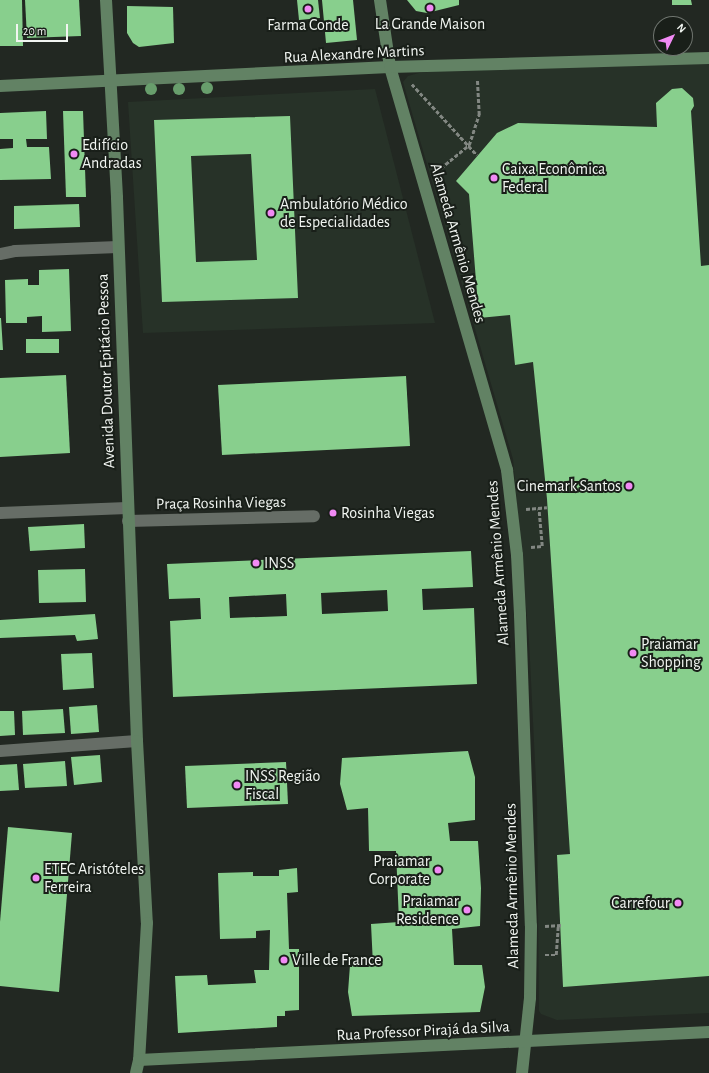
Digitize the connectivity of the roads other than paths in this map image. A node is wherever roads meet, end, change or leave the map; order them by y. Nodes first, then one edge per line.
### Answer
1 (106, 0) edge
2 (380, 0) edge
3 (709, 58) edge
4 (390, 67) junction
5 (109, 80) junction
6 (0, 86) edge
7 (118, 248) junction
8 (0, 254) edge
9 (128, 508) junction
10 (0, 513) edge
11 (314, 516) dead end
12 (128, 521) junction
13 (137, 741) junction
14 (0, 751) edge
15 (709, 1032) edge
16 (526, 1042) junction
17 (139, 1060) junction
18 (136, 1073) edge
19 (522, 1073) edge

1 - 5 main road, Avenida Doutor Epitácio Pessoa
2 - 4 main road, Alameda Armênio Mendes
3 - 4 main road, Rua Alexandre Martins
4 - 5 main road, Rua Alexandre Martins
4 - 16 main road, Alameda Armênio Mendes
5 - 6 main road, Rua Alexandre Martins
5 - 7 main road, Avenida Doutor Epitácio Pessoa
7 - 8 street
7 - 9 main road, Avenida Doutor Epitácio Pessoa
9 - 10 street
9 - 12 main road, Avenida Doutor Epitácio Pessoa
11 - 12 street, Praça Rosinha Viegas
12 - 13 main road, Avenida Doutor Epitácio Pessoa
13 - 14 street
13 - 17 main road, Avenida Doutor Epitácio Pessoa
15 - 16 main road, Rua Professor Pirajá da Silva
16 - 17 main road, Rua Professor Pirajá da Silva
16 - 19 main road, Alameda Armênio Mendes
17 - 18 main road, Avenida Doutor Epitácio Pessoa

